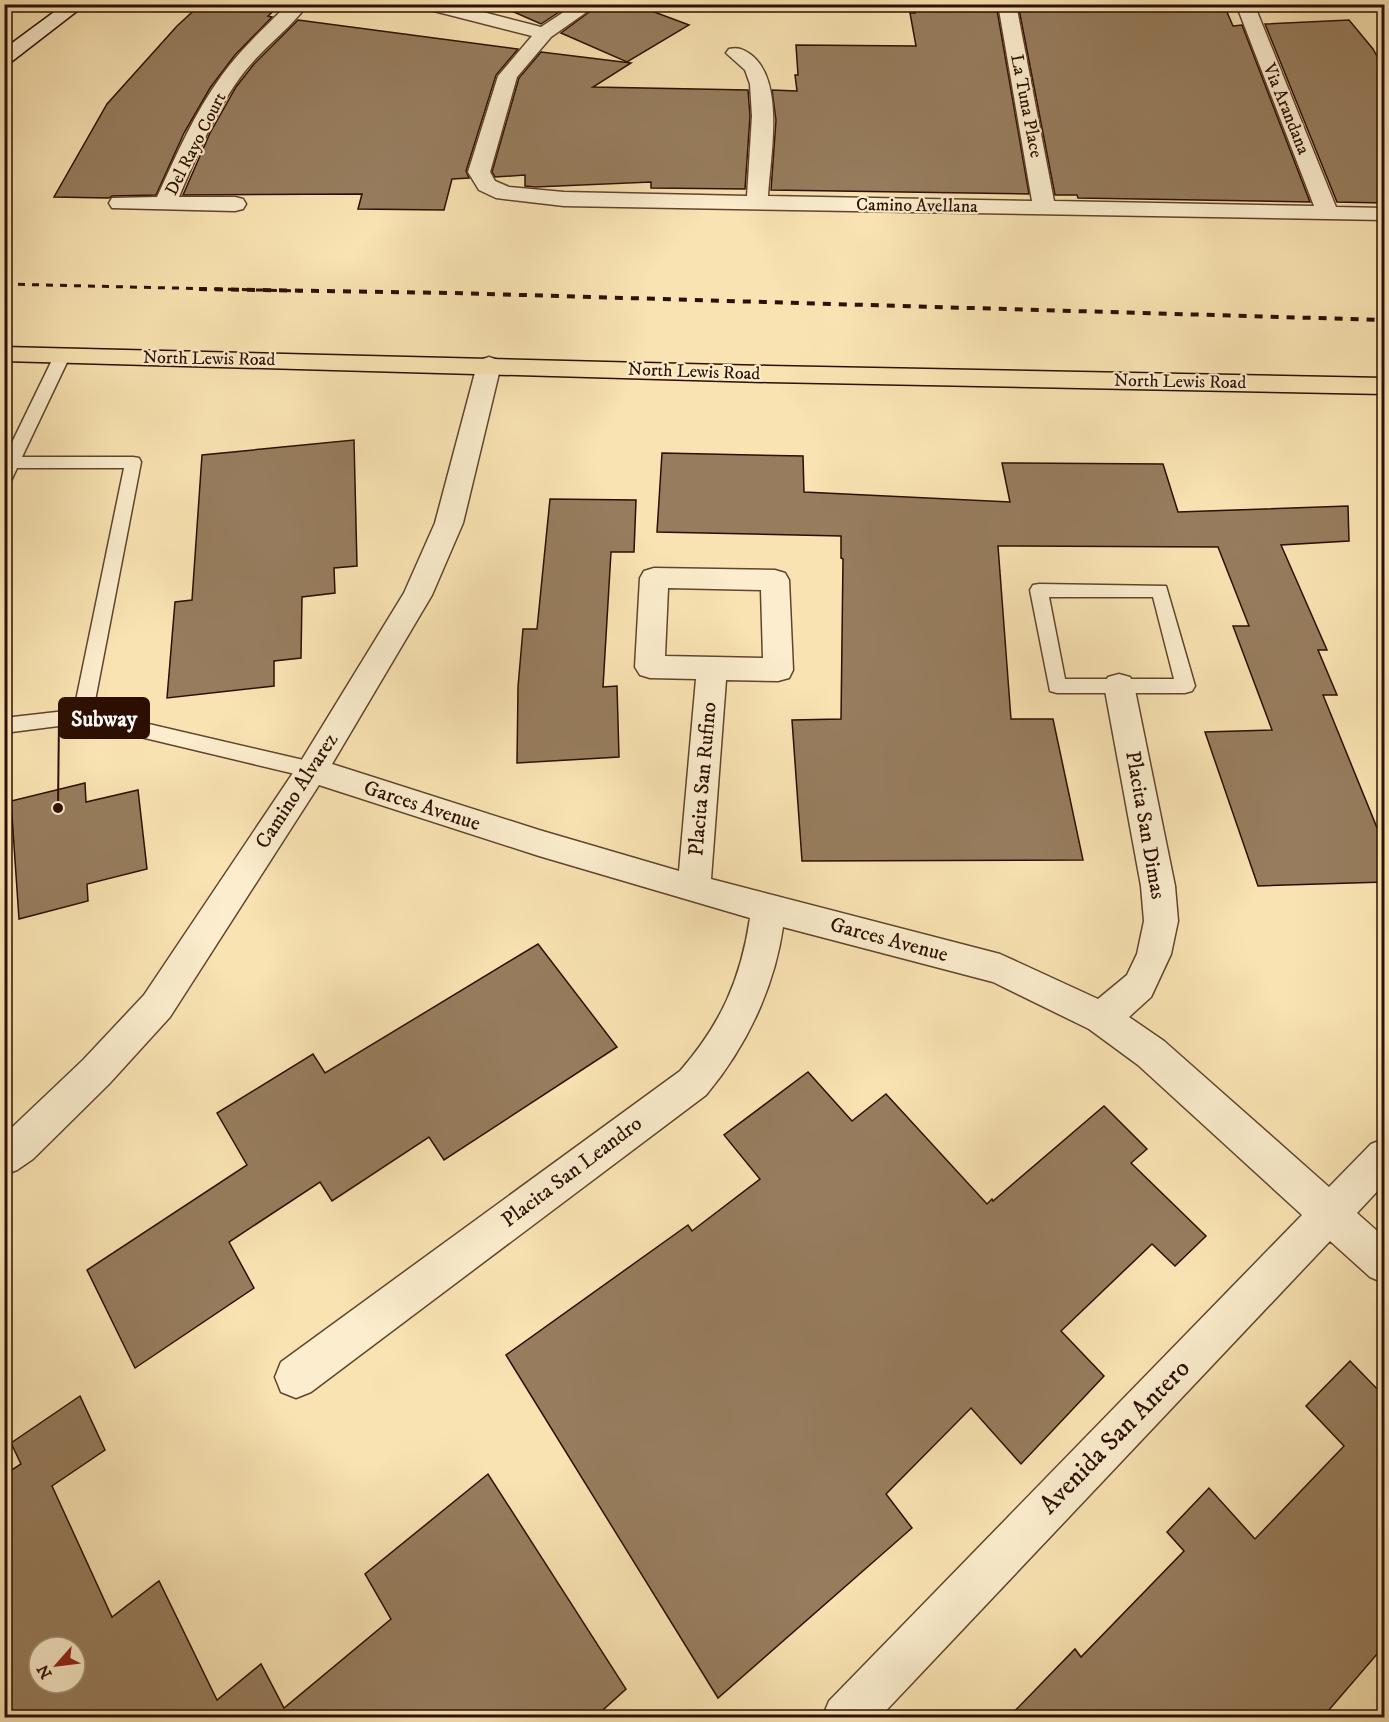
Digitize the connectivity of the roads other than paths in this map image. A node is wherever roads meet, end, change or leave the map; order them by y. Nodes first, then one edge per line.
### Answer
1 (77, 4) edge
2 (299, 4) edge
3 (428, 4) edge
4 (589, 4) edge
5 (1006, 4) edge
6 (1245, 4) edge
7 (544, 33) junction
8 (736, 53) dead end
9 (4, 58) edge
10 (757, 202) junction
11 (120, 203) dead end
12 (165, 203) junction
13 (235, 204) dead end
14 (1044, 208) junction
15 (1328, 213) junction
16 (1384, 214) edge
17 (4, 354) edge
18 (62, 356) junction
19 (489, 365) junction
20 (1384, 386) edge
21 (8, 471) edge
22 (712, 668) junction
23 (1119, 685) junction
24 (82, 716) junction
25 (4, 726) edge
26 (312, 770) junction
27 (694, 889) junction
28 (770, 909) junction
29 (1102, 1018) junction
30 (4, 1157) edge
31 (1384, 1157) edge
32 (1330, 1214) junction
33 (1384, 1263) edge
34 (296, 1377) dead end
35 (846, 1718) edge

1 - 9 street
2 - 12 street, Del Rayo Court
3 - 7 street
4 - 7 street
5 - 14 street, La Tuna Place
6 - 15 street, Via Arandana
7 - 10 street, Camino Avellana
8 - 10 street
10 - 14 street, Camino Avellana
11 - 12 street, Del Rayo Court
12 - 13 street, Del Rayo Court
14 - 15 street, Camino Avellana
15 - 16 street, Camino Avellana
17 - 18 main road, North Lewis Road
18 - 19 main road, North Lewis Road
18 - 21 lane
19 - 20 main road, North Lewis Road
19 - 26 street, Camino Alvarez
21 - 24 lane
22 - 22 street
22 - 27 street, Placita San Rufino
23 - 23 lane
23 - 29 street, Placita San Dimas
24 - 25 lane
24 - 26 lane
26 - 27 street, Garces Avenue
26 - 30 street, Camino Alvarez
27 - 28 street, Garces Avenue
28 - 29 street, Garces Avenue
28 - 34 street, Placita San Leandro
29 - 32 street, Garces Avenue
31 - 32 street, Avenida San Antero
32 - 33 street, Garces Avenue
32 - 35 street, Avenida San Antero

